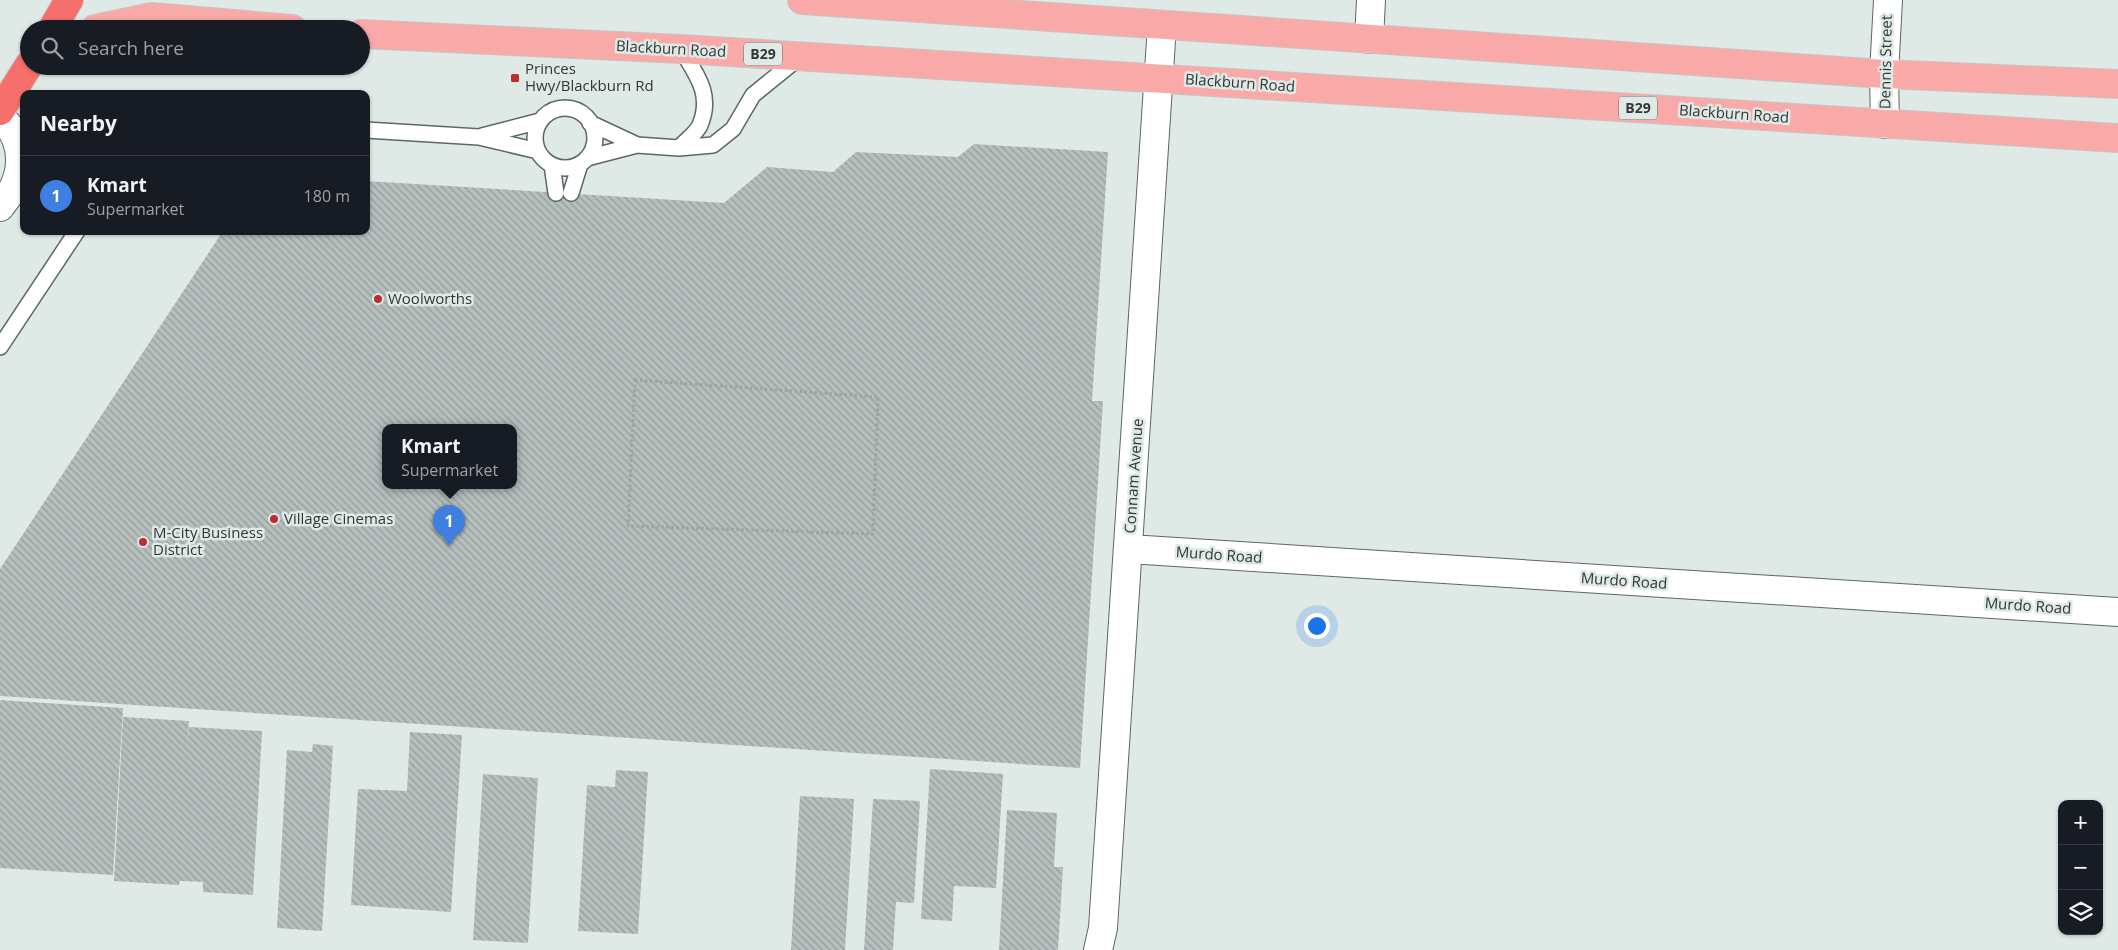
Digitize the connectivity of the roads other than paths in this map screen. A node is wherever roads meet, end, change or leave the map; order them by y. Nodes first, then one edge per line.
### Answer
1 (70, 0) edge
2 (802, 0) edge
3 (1371, 0) edge
4 (1888, 0) edge
5 (143, 9) edge
6 (58, 20) edge
7 (116, 20) edge
8 (225, 20) edge
9 (1162, 24) junction
10 (370, 34) edge
11 (1369, 39) junction
12 (681, 49) junction
13 (801, 56) junction
14 (1884, 74) junction
15 (23, 75) edge
16 (1158, 78) junction
17 (2118, 84) edge
18 (0, 111) edge
19 (0, 117) edge
20 (540, 121) junction
21 (590, 123) junction
22 (1885, 124) junction
23 (370, 130) edge
24 (479, 137) junction
25 (2118, 138) edge
26 (637, 145) junction
27 (679, 148) junction
28 (538, 151) junction
29 (583, 161) junction
30 (552, 165) junction
31 (0, 207) edge
32 (74, 235) edge
33 (0, 346) edge
34 (1129, 549) junction
35 (2118, 612) edge
36 (1102, 943) edge

1 - 6 highway
2 - 9 main road
3 - 11 street
4 - 14 street, Dennis Street
5 - 7 main road
5 - 8 main road
9 - 11 main road
9 - 16 street, Connam Avenue
10 - 12 main road, Blackburn Road / B29
11 - 14 main road
12 - 13 main road, Blackburn Road / B29
12 - 27 lane
13 - 16 main road, Blackburn Road / B29
13 - 27 lane
14 - 17 main road
14 - 22 street, Dennis Street
15 - 18 highway
16 - 22 main road, Blackburn Road / B29
16 - 34 street, Connam Avenue
19 - 31 street
20 - 21 lane
20 - 24 lane
20 - 28 lane
21 - 26 lane
21 - 29 lane
22 - 25 main road, Blackburn Road / B29
23 - 24 lane
24 - 28 lane
26 - 27 lane
26 - 29 lane
28 - 30 lane
29 - 30 lane
29 - 30 lane
32 - 33 lane
34 - 35 street, Murdo Road
34 - 36 street, Connam Avenue

